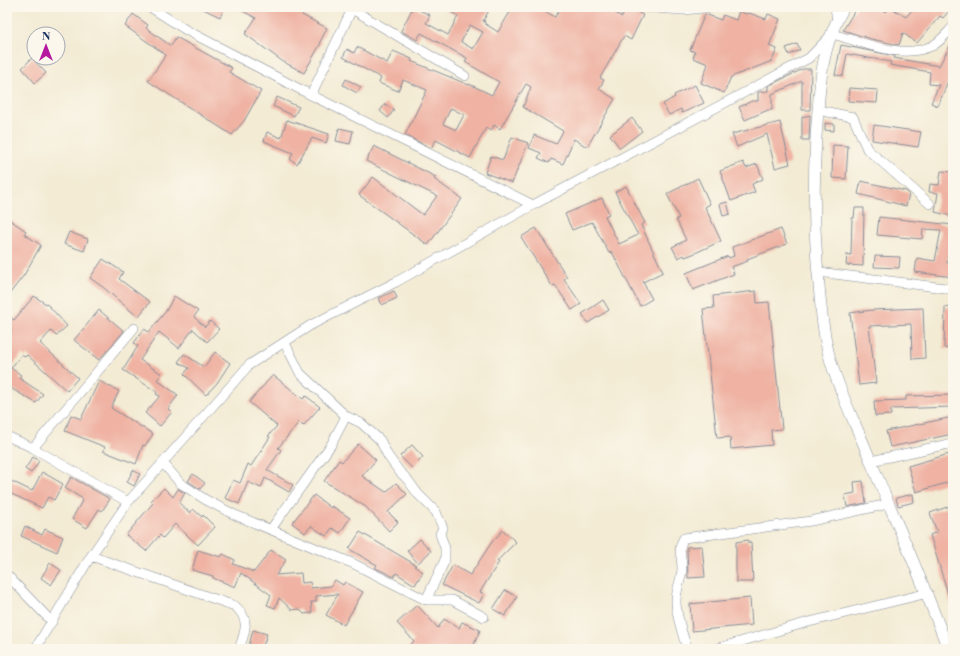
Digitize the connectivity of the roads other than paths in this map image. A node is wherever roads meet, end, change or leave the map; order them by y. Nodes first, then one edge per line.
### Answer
1 (150, 7) edge
2 (641, 7) edge
3 (713, 7) edge
4 (835, 7) edge
5 (844, 7) edge
6 (353, 8) edge
7 (836, 20) junction
8 (953, 27) edge
9 (832, 34) junction
10 (465, 76) dead end
11 (312, 95) junction
12 (818, 110) junction
13 (930, 204) dead end
14 (533, 205) junction
15 (818, 272) junction
16 (953, 289) edge
17 (134, 328) dead end
18 (285, 342) junction
19 (346, 416) junction
20 (7, 436) edge
21 (953, 443) edge
22 (33, 448) junction
23 (871, 461) junction
24 (163, 463) junction
25 (128, 502) junction
26 (888, 504) junction
27 (271, 529) junction
28 (91, 556) junction
29 (7, 575) edge
30 (928, 593) junction
31 (426, 600) junction
32 (484, 617) dead end
33 (52, 622) junction
34 (732, 647) edge
35 (35, 649) edge
36 (239, 649) edge
37 (687, 649) edge
38 (715, 649) edge
39 (948, 649) edge

1 - 11 street
2 - 3 street
4 - 7 street
5 - 7 street
6 - 10 street
6 - 11 street
7 - 9 street
8 - 9 street
9 - 12 street
9 - 14 street
11 - 14 street
12 - 13 street
12 - 15 street
14 - 18 street
15 - 16 street
15 - 23 street
17 - 22 street
18 - 19 street
18 - 24 street
19 - 27 street
19 - 31 street
20 - 22 street
21 - 23 street
22 - 25 street
23 - 26 street
24 - 25 street
24 - 27 street
25 - 28 street
26 - 30 street
26 - 37 street
27 - 31 street
28 - 33 street
28 - 36 street
29 - 33 street
30 - 34 street
30 - 39 street
31 - 32 street
33 - 35 street
34 - 38 street

